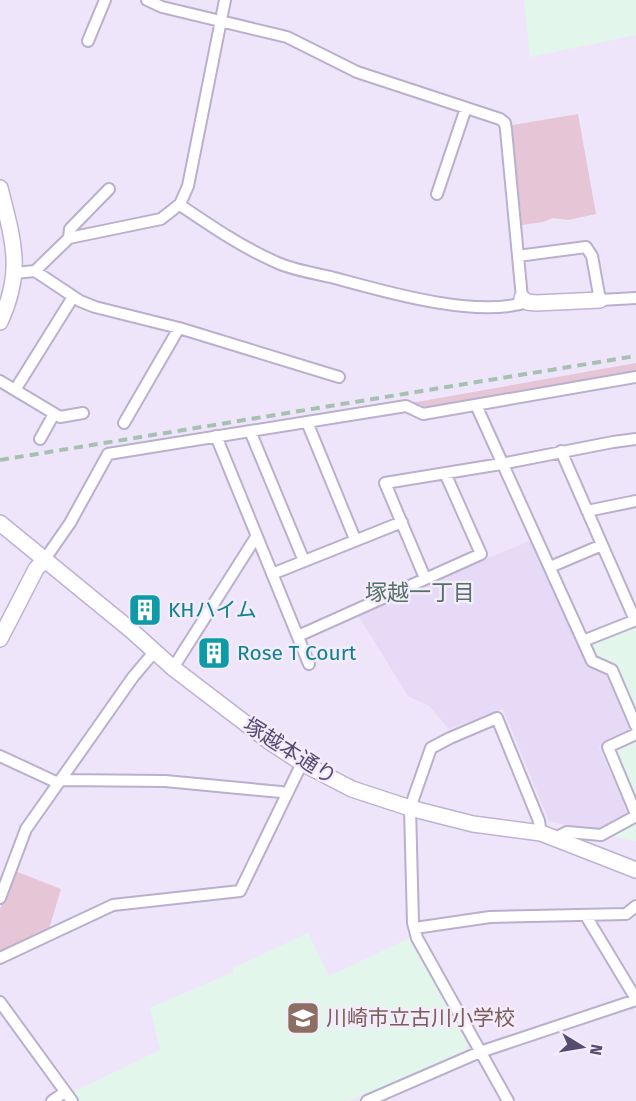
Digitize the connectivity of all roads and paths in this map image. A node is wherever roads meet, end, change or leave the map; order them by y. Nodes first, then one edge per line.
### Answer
1 (105, 0) edge
2 (147, 0) edge
3 (225, 0) edge
4 (222, 20) junction
5 (88, 41) dead end
6 (466, 108) junction
7 (109, 189) dead end
8 (438, 194) dead end
9 (1, 198) edge
10 (180, 205) junction
11 (69, 238) junction
12 (518, 256) junction
13 (35, 271) junction
14 (15, 273) junction
15 (73, 297) junction
16 (636, 298) edge
17 (525, 300) junction
18 (600, 300) junction
19 (0, 322) edge
20 (180, 328) junction
21 (339, 377) dead end
22 (636, 377) edge
23 (0, 381) edge
24 (15, 390) junction
25 (476, 405) junction
26 (84, 413) dead end
27 (54, 414) junction
28 (307, 422) junction
29 (124, 423) dead end
30 (250, 431) junction
31 (216, 436) junction
32 (40, 439) dead end
33 (636, 439) edge
34 (561, 451) junction
35 (501, 464) junction
36 (445, 473) junction
37 (636, 501) edge
38 (587, 511) junction
39 (402, 522) junction
40 (0, 523) edge
41 (256, 537) junction
42 (355, 539) junction
43 (602, 544) junction
44 (45, 558) junction
45 (304, 561) junction
46 (550, 567) junction
47 (272, 574) junction
48 (425, 578) junction
49 (635, 620) edge
50 (298, 636) junction
51 (0, 639) edge
52 (583, 641) junction
53 (155, 651) junction
54 (309, 664) dead end
55 (173, 669) junction
56 (636, 726) edge
57 (636, 734) edge
58 (0, 756) edge
59 (302, 763) junction
60 (59, 782) junction
61 (286, 794) junction
62 (410, 808) junction
63 (636, 815) edge
64 (548, 835) junction
65 (636, 870) edge
66 (0, 898) edge
67 (636, 906) edge
68 (586, 916) junction
69 (415, 928) junction
70 (0, 958) edge
71 (636, 1000) edge
72 (0, 1002) edge
73 (480, 1052) junction
74 (69, 1096) edge
75 (52, 1101) edge
76 (367, 1101) edge
77 (507, 1101) edge

1 - 5 street
2 - 4 street
3 - 4 street
4 - 6 street
4 - 10 street
6 - 8 street
6 - 12 street
7 - 11 street
9 - 14 street
10 - 11 street
10 - 17 street
11 - 13 street
12 - 17 street
12 - 18 street
13 - 14 street
13 - 15 street
14 - 19 street
15 - 20 street
15 - 24 street
16 - 18 street
17 - 18 street
20 - 21 street
20 - 29 street
22 - 25 street
23 - 24 street
24 - 27 street
25 - 28 street
25 - 35 street
26 - 27 street
27 - 32 street
28 - 30 street
28 - 42 street
30 - 31 street
30 - 45 street
31 - 41 street
31 - 44 street
33 - 34 street
34 - 35 street
34 - 38 street
35 - 36 street
35 - 46 street
36 - 39 street
36 - 48 street
37 - 38 street
38 - 43 street
39 - 42 street
39 - 48 street
40 - 44 street, 塚越本通り
41 - 47 street
41 - 55 street
42 - 45 street
43 - 46 street
43 - 49 street
44 - 51 street
44 - 53 street, 塚越本通り
45 - 47 street
46 - 52 street
47 - 50 street
48 - 50 street
49 - 52 street
50 - 54 street
52 - 56 street
53 - 55 street, 塚越本通り
53 - 60 street
55 - 59 street, 塚越本通り
57 - 63 street
58 - 60 street
59 - 61 street
59 - 62 street, 塚越本通り
60 - 61 street
60 - 66 street
61 - 70 street
62 - 64 street, 塚越本通り
62 - 64 street
62 - 69 street
63 - 64 street
64 - 65 street, 塚越本通り
67 - 68 street
68 - 69 street
68 - 71 street
69 - 73 street
71 - 73 street
72 - 74 street
73 - 76 street
73 - 77 street
74 - 75 street

